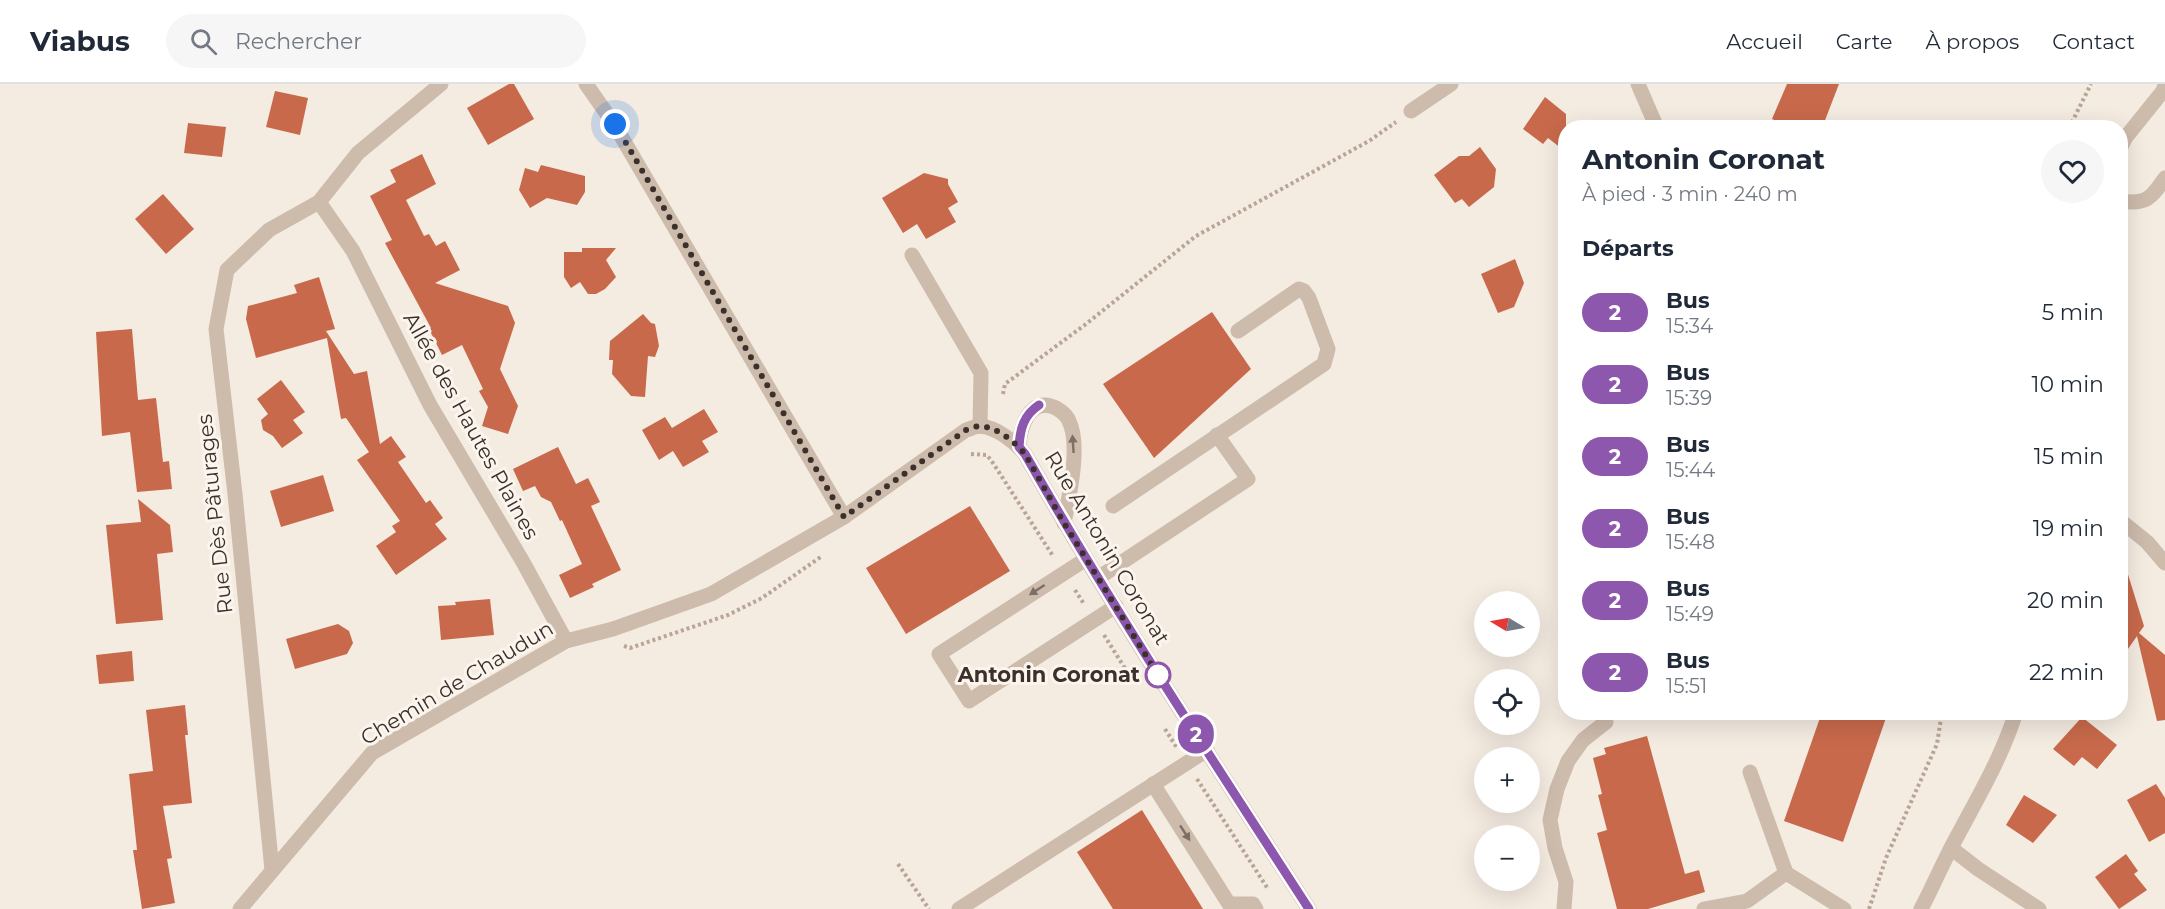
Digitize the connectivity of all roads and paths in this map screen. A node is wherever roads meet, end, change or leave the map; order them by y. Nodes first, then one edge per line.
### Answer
1 (441, 84) edge
2 (586, 84) edge
3 (1451, 84) edge
4 (1638, 84) edge
5 (2091, 84) edge
6 (2165, 85) edge
7 (1411, 111) joint
8 (1654, 120) edge
9 (2073, 120) edge
10 (2128, 135) edge
11 (2165, 178) edge
12 (319, 202) junction
13 (2128, 202) edge
14 (912, 255) dead end
15 (1238, 331) dead end
16 (1003, 396) dead end
17 (987, 428) junction
18 (1217, 435) junction
19 (1019, 447) junction
20 (1113, 506) dead end
21 (844, 517) junction
22 (1064, 523) junction
23 (2128, 527) edge
24 (1086, 558) junction
25 (2165, 562) edge
26 (1098, 578) junction
27 (1116, 606) junction
28 (566, 641) junction
29 (1941, 720) edge
30 (2014, 720) edge
31 (1606, 722) dead end
32 (1207, 750) junction
33 (1750, 772) dead end
34 (1154, 784) junction
35 (1950, 848) junction
36 (898, 864) dead end
37 (272, 870) junction
38 (1786, 873) junction
39 (240, 909) edge
40 (929, 909) edge
41 (959, 909) edge
42 (1257, 909) edge
43 (1309, 909) edge
44 (1564, 909) edge
45 (1704, 909) edge
46 (1844, 909) edge
47 (1869, 909) edge
48 (1921, 909) edge
49 (2039, 909) edge

1 - 12 street
2 - 21 street
3 - 7 street
4 - 8 street
5 - 9 path
6 - 10 street
7 - 16 path
11 - 13 street
12 - 28 street, Allée des Hautes Plaines
12 - 37 street, Rue Dès Pâturages
14 - 17 street
15 - 18 street
17 - 19 street, Rue Antonin Coronat
17 - 21 street, Chemin de Chaudun
18 - 20 street
18 - 26 street
19 - 22 street, Rue Antonin Coronat
22 -> 19 street
21 - 28 street, Chemin de Chaudun
22 - 24 street, Rue Antonin Coronat
23 - 25 street
24 - 26 street, Rue Antonin Coronat
24 -> 27 street
26 - 27 street, Rue Antonin Coronat
27 - 32 street, Rue Antonin Coronat
28 - 37 street, Chemin de Chaudun
29 - 47 path
30 - 35 street
31 - 44 street
32 - 34 street
32 - 43 street, Rue Antonin Coronat
33 - 38 street
34 - 41 street
34 -> 42 street
35 - 48 street
35 - 49 street
36 - 40 path
37 - 39 street, Chemin de Chaudun
38 - 45 street
38 - 46 street

